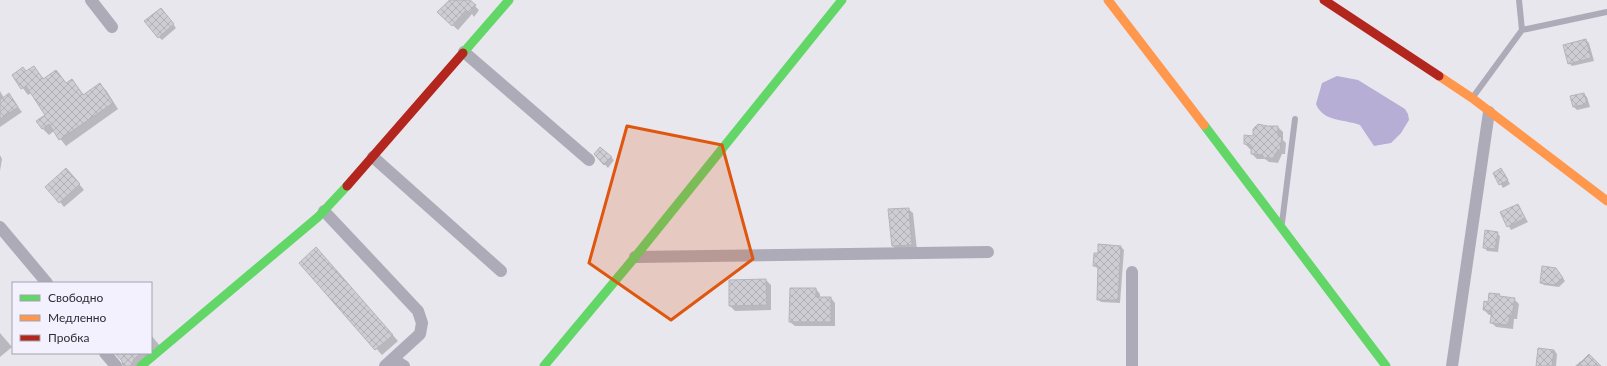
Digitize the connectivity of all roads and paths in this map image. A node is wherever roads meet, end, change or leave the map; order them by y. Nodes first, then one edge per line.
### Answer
1 (91, 0) edge
2 (508, 0) edge
3 (842, 0) edge
4 (1108, 0) edge
5 (1324, 0) edge
6 (1519, 0) edge
7 (1607, 12) edge
8 (112, 27) dead end
9 (1522, 30) junction
10 (464, 52) junction
11 (1472, 98) junction
12 (1489, 112) junction
13 (1295, 119) dead end
14 (374, 157) junction
15 (589, 160) dead end
16 (1607, 201) edge
17 (324, 211) junction
18 (1282, 226) junction
19 (0, 227) edge
20 (988, 252) dead end
21 (635, 257) junction
22 (501, 271) dead end
23 (1132, 272) dead end
24 (45, 282) edge
25 (106, 354) edge
26 (389, 362) edge
27 (116, 366) edge
28 (141, 366) edge
29 (404, 366) edge
30 (544, 366) edge
31 (1132, 366) edge
32 (1386, 366) edge
33 (1452, 366) edge

1 - 8 street
2 - 10 street
3 - 21 street
4 - 18 street
5 - 11 street
6 - 9 lane
7 - 9 lane
9 - 11 lane
10 - 14 street
10 - 15 street
11 - 12 street
12 - 16 street
12 - 33 street
13 - 18 lane
14 - 17 street
14 - 22 street
17 - 26 street
17 - 28 street
18 - 32 street
19 - 24 street
20 - 21 street
21 - 30 street
23 - 31 street
25 - 27 street
26 - 29 street

